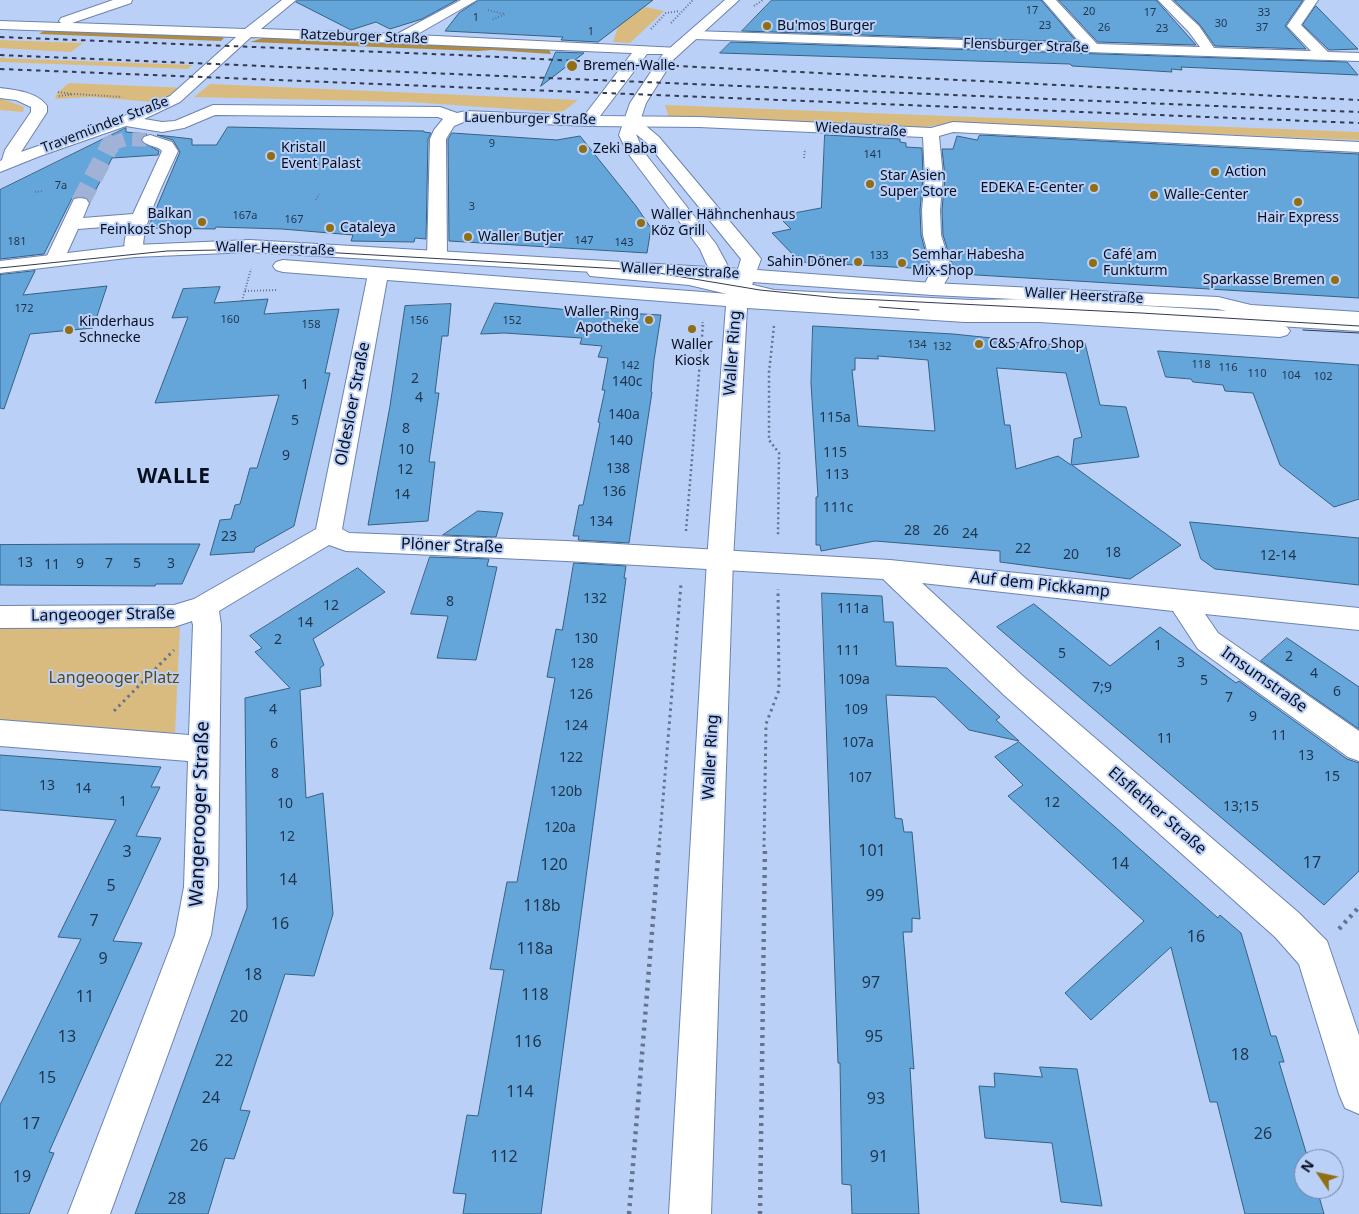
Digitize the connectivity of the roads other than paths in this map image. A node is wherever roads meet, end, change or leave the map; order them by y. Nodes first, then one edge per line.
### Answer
1 (126, 0) edge
2 (290, 0) edge
3 (471, 0) edge
4 (714, 0) edge
5 (733, 0) edge
6 (1048, 0) edge
7 (1164, 0) edge
8 (1312, 0) edge
9 (0, 25) edge
10 (55, 26) junction
11 (248, 33) junction
12 (694, 36) junction
13 (400, 38) junction
14 (1093, 48) junction
15 (643, 49) junction
16 (674, 50) junction
17 (1210, 52) junction
18 (1323, 56) junction
19 (1359, 57) edge
20 (0, 93) edge
21 (455, 118) junction
22 (126, 120) junction
23 (591, 121) junction
24 (631, 122) junction
25 (931, 133) junction
26 (150, 140) tunnel mouth
27 (1359, 147) edge
28 (4, 163) edge
29 (80, 203) tunnel mouth
30 (140, 219) junction
31 (71, 224) junction
32 (135, 251) junction
33 (438, 257) junction
34 (55, 260) junction
35 (0, 269) edge
36 (378, 274) junction
37 (0, 284) edge
38 (734, 286) junction
39 (932, 289) junction
40 (1359, 318) edge
41 (1359, 325) edge
42 (1359, 336) edge
43 (328, 534) junction
44 (720, 560) junction
45 (890, 570) junction
46 (1182, 600) junction
47 (206, 615) junction
48 (0, 617) edge
49 (1359, 618) edge
50 (0, 733) edge
51 (1359, 748) edge
52 (203, 749) junction
53 (1359, 1094) edge
54 (89, 1214) edge
55 (690, 1214) edge

1 - 10 street
2 - 11 street, Travemünder Straße
3 - 13 street
4 - 16 street
5 - 12 street
6 - 14 street
7 - 17 street
8 - 18 street
9 - 10 street, Ratzeburger Straße
10 - 11 street, Ratzeburger Straße
11 - 13 street, Ratzeburger Straße
11 - 22 street, Travemünder Straße
12 - 14 street, Flensburger Straße
12 - 16 street
13 - 15 street, Ratzeburger Straße
14 - 17 street, Flensburger Straße
15 - 16 street, Ratzeburger Straße
15 - 23 street
16 - 24 street
17 - 18 street, Flensburger Straße
18 - 19 street, Flensburger Straße
20 - 28 street
21 - 22 street
21 - 23 street, Lauenburger Straße
21 - 33 street, Lauenburger Straße
22 - 28 street, Travemünder Straße
23 - 24 street, Lauenburger Straße
24 - 25 street, Wiedaustraße
24 - 38 street
24 - 38 street, Waller Ring
25 - 27 street
25 - 39 street, Wiedaustraße
26 - 30 street
29 - 31 street
30 - 31 street
30 - 32 street
31 - 34 street
32 - 33 street, Waller Heerstraße
32 - 34 street, Waller Heerstraße
33 - 38 street, Waller Heerstraße
34 - 35 street, Waller Heerstraße
35 - 38 street
36 - 37 street, Waller Heerstraße
36 - 38 street, Waller Heerstraße
36 - 43 street, Oldesloer Straße
38 - 39 street, Waller Heerstraße
38 - 41 street
38 - 42 street, Waller Heerstraße
38 - 44 street, Waller Ring
39 - 40 street, Waller Heerstraße
43 - 44 street, Plöner Straße
43 - 47 street
44 - 45 street, Auf dem Pickkamp
44 - 55 street, Waller Ring
45 - 46 street, Auf dem Pickkamp
45 - 53 street, Elsflether Straße
46 - 49 street, Auf dem Pickkamp
46 - 51 street, Imsumstraße
47 - 48 street, Langeooger Straße
47 - 52 street, Wangerooger Straße
50 - 52 street
52 - 54 street, Wangerooger Straße

